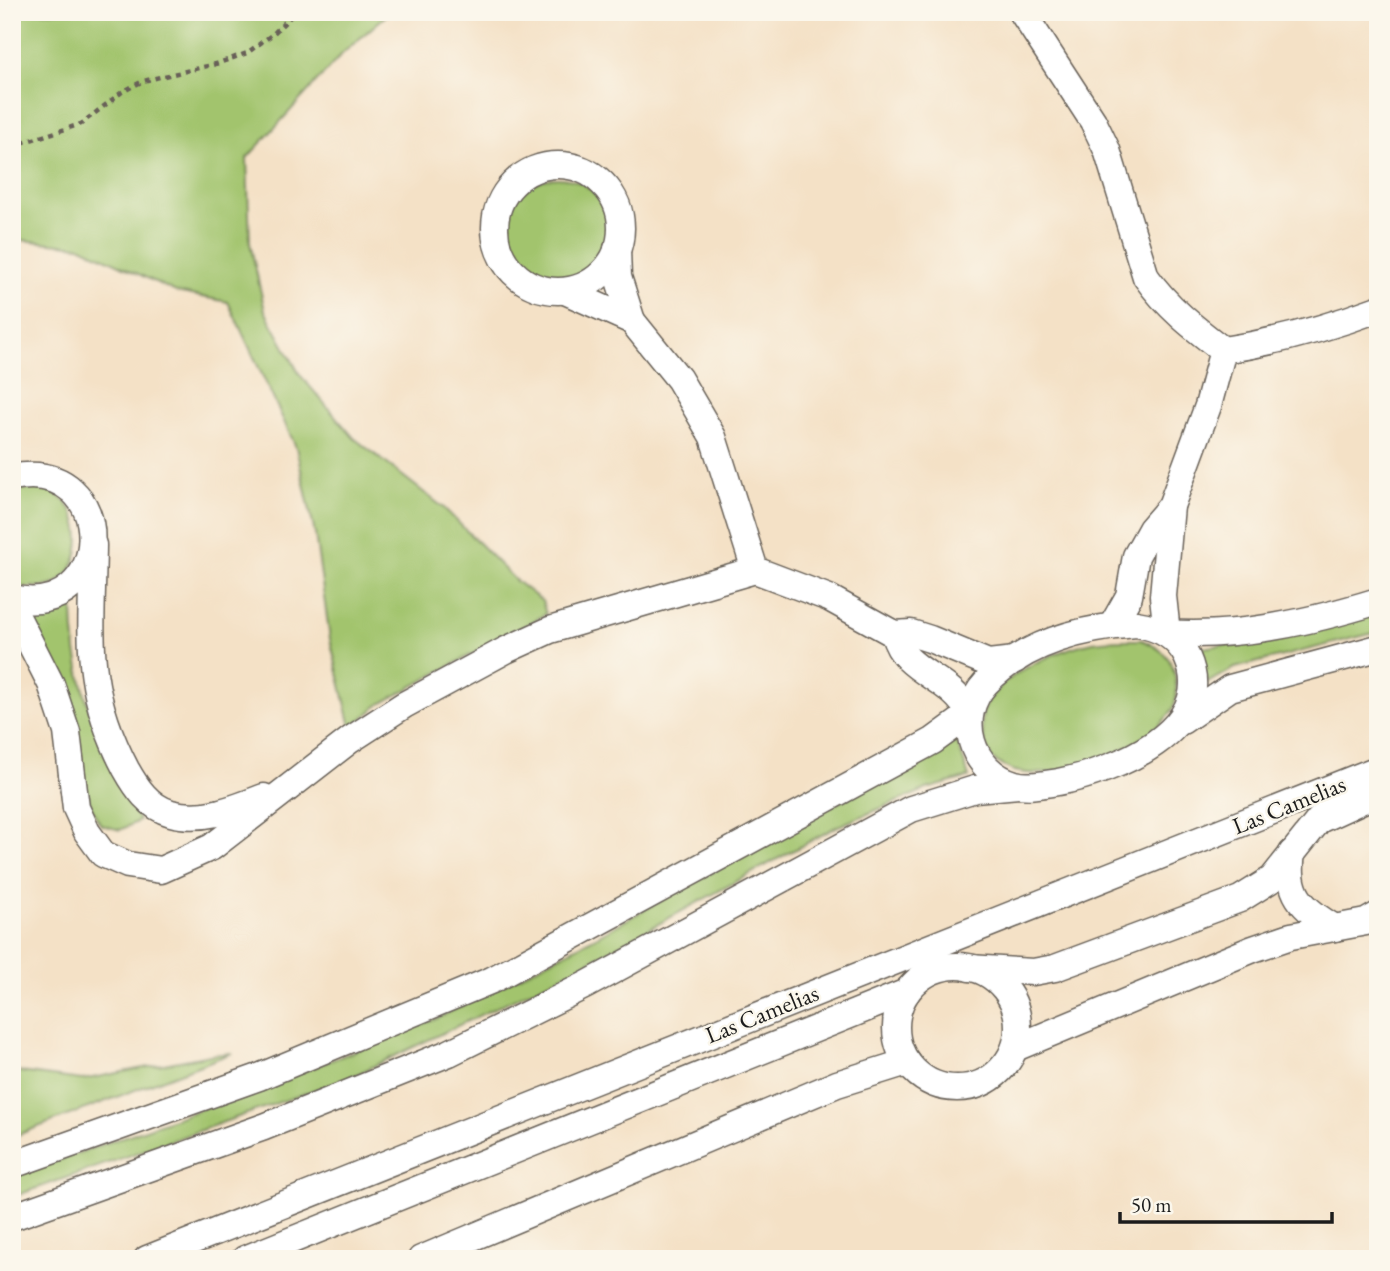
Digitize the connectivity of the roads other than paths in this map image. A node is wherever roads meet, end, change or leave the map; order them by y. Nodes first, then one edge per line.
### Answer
1 (1022, 12) edge
2 (617, 249) junction
3 (565, 291) junction
4 (1378, 309) edge
5 (632, 321) junction
6 (1223, 350) junction
7 (12, 478) edge
8 (1171, 506) junction
9 (93, 545) junction
10 (755, 570) junction
11 (12, 598) edge
12 (1378, 601) edge
13 (12, 607) edge
14 (1112, 625) junction
15 (894, 634) junction
16 (1167, 634) junction
17 (1378, 648) edge
18 (1015, 660) junction
19 (970, 715) junction
20 (1172, 728) junction
21 (1378, 769) edge
22 (1018, 785) junction
23 (282, 791) junction
24 (1378, 793) edge
25 (1349, 804) junction
26 (1378, 812) edge
27 (1293, 853) junction
28 (1378, 915) edge
29 (1335, 928) junction
30 (969, 968) junction
31 (907, 992) junction
32 (1015, 1048) junction
33 (907, 1062) junction
34 (12, 1165) edge
35 (12, 1217) edge
36 (147, 1259) edge
37 (246, 1259) edge
38 (421, 1259) edge

1 - 6 street
2 - 3 street
2 - 3 street
2 - 5 street
3 - 5 street
4 - 6 street
5 - 10 street
6 - 8 street
7 - 9 street
8 - 14 street
8 - 16 street
9 - 11 street
9 - 23 street
10 - 15 street
10 - 23 street
12 - 16 street
13 - 23 street
14 - 16 street
14 - 18 street
15 - 18 street
15 - 19 street
16 - 20 street
17 - 20 street
18 - 19 street
19 - 22 street
19 - 34 street
20 - 22 street
21 - 36 street, Las Camelias
22 - 35 street
24 - 25 street
25 - 26 street
25 - 27 street
27 - 29 street
27 - 30 street
28 - 29 street
29 - 32 street
30 - 31 street
30 - 32 street
31 - 33 street
31 - 37 street
32 - 33 street
33 - 38 street

